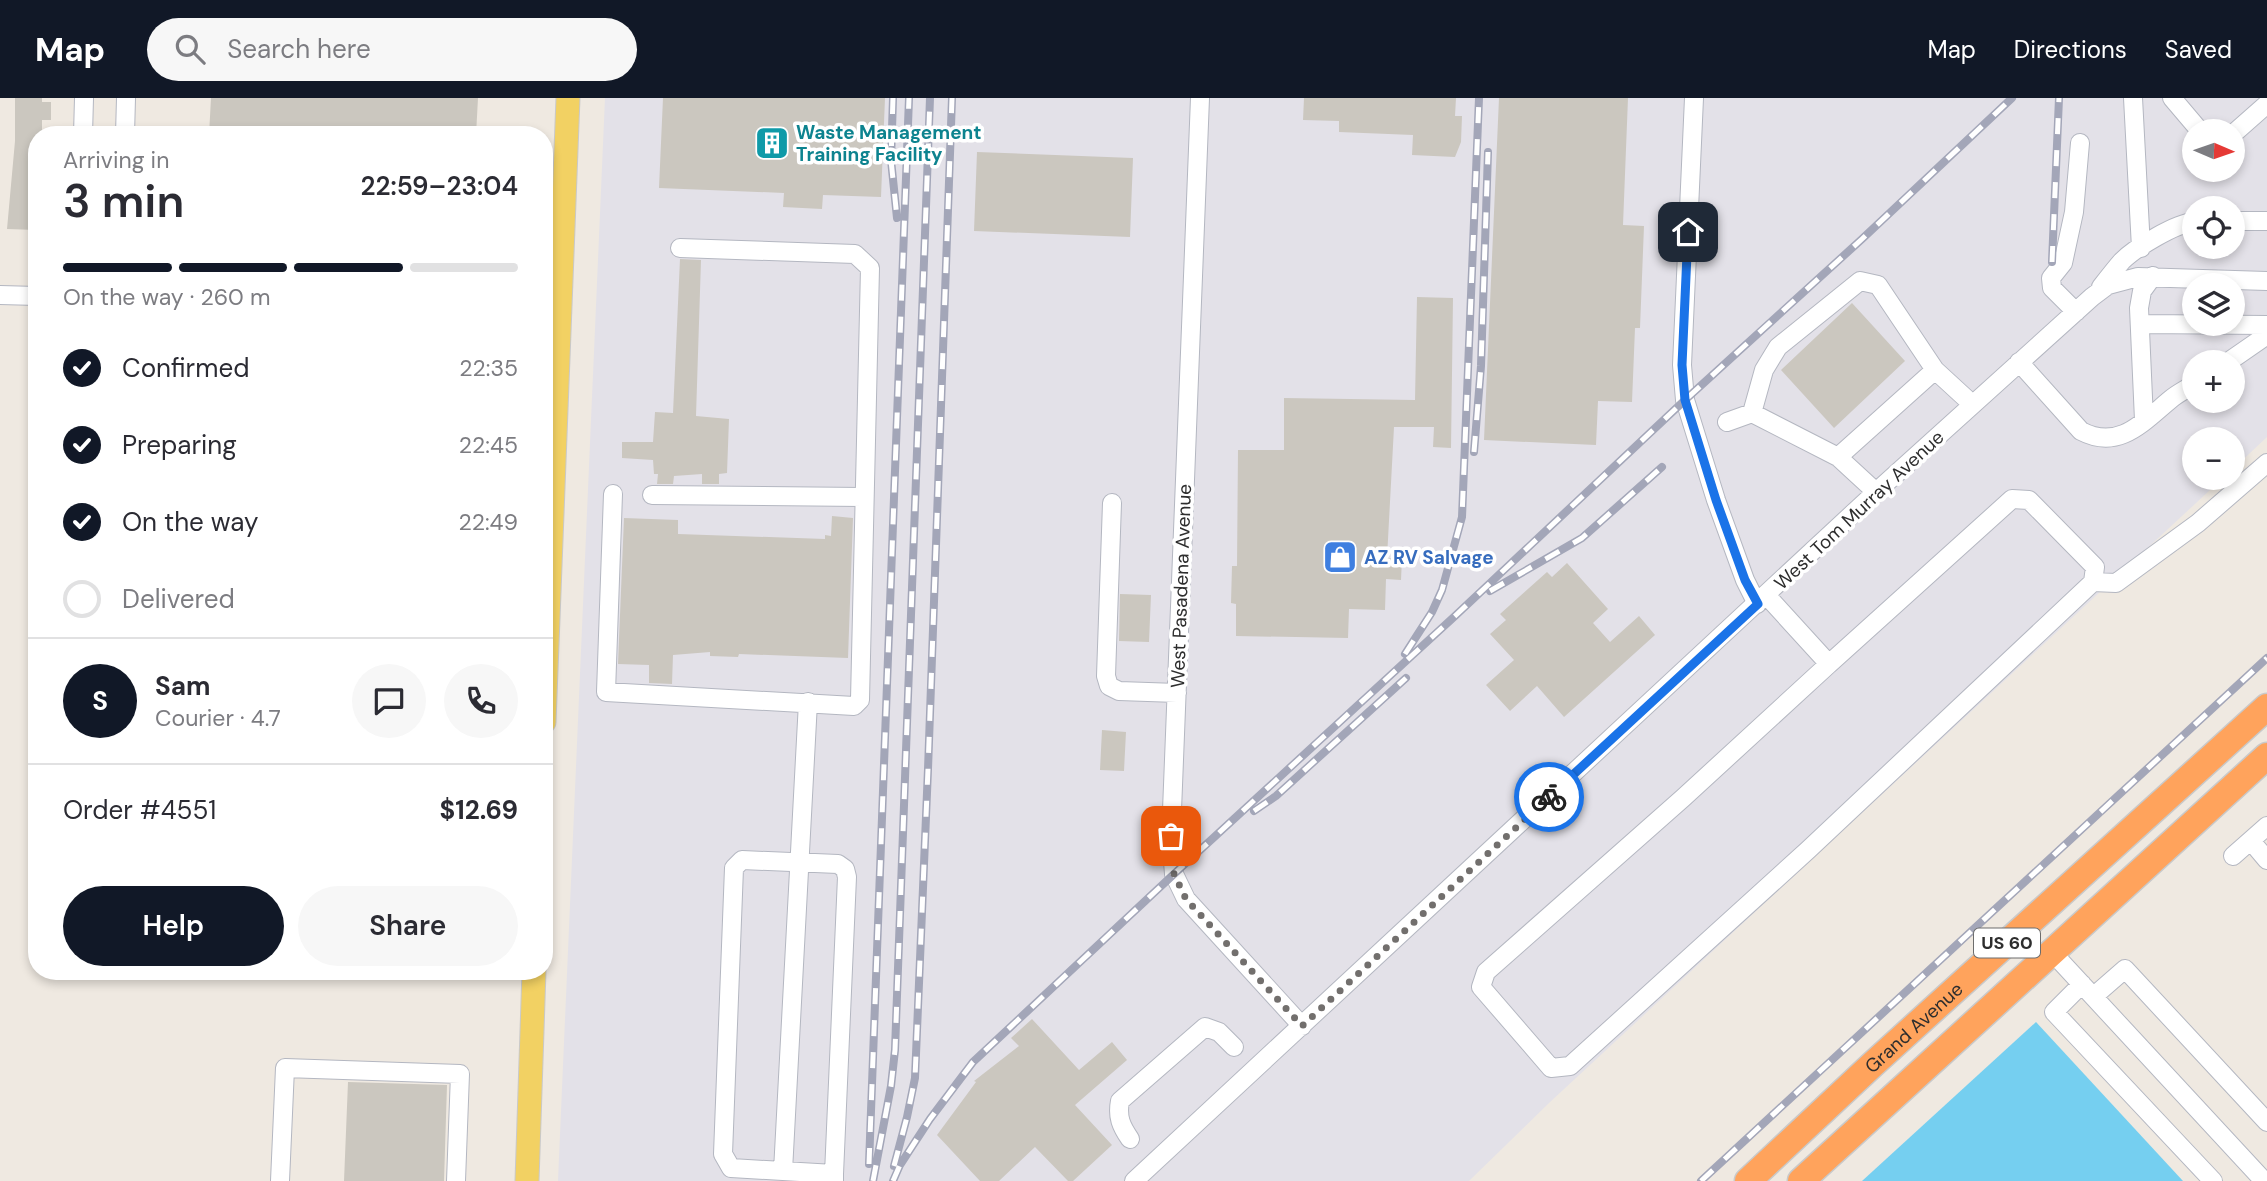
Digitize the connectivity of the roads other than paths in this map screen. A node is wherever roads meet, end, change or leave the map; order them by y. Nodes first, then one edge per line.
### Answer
1 (84, 98) edge
2 (126, 98) edge
3 (568, 98) edge
4 (1200, 98) edge
5 (1694, 98) edge
6 (2133, 98) edge
7 (2172, 98) edge
8 (2267, 104) edge
9 (2190, 119) edge
10 (2245, 123) edge
11 (83, 126) edge
12 (125, 126) edge
13 (2080, 143) dead end
14 (2245, 221) edge
15 (2267, 221) edge
16 (2182, 224) edge
17 (680, 248) dead end
18 (2141, 248) junction
19 (2153, 276) junction
20 (2267, 281) edge
21 (0, 295) edge
22 (28, 296) edge
23 (2092, 298) junction
24 (553, 300) edge
25 (2076, 312) junction
26 (2140, 324) junction
27 (2267, 325) edge
28 (2267, 335) edge
29 (2245, 350) edge
30 (2019, 362) junction
31 (1935, 370) junction
32 (2182, 391) edge
33 (1972, 404) junction
34 (1752, 413) junction
35 (2144, 420) junction
36 (1727, 422) dead end
37 (1838, 457) junction
38 (2267, 464) edge
39 (1876, 492) junction
40 (613, 494) dead end
41 (652, 495) dead end
42 (863, 497) junction
43 (1112, 503) dead end
44 (2093, 582) junction
45 (1762, 600) junction
46 (1829, 664) junction
47 (1177, 693) junction
48 (808, 702) junction
49 (2267, 707) edge
50 (2267, 755) edge
51 (2267, 826) edge
52 (2250, 841) junction
53 (2234, 856) dead end
54 (2267, 860) edge
55 (799, 863) junction
56 (2051, 951) junction
57 (534, 980) edge
58 (2088, 990) junction
59 (1302, 1026) junction
60 (1234, 1047) dead end
61 (2267, 1122) edge
62 (1130, 1139) dead end
63 (783, 1171) junction
64 (834, 1178) edge
65 (280, 1181) edge
66 (456, 1181) edge
67 (527, 1181) edge
68 (1134, 1181) edge
69 (1748, 1181) edge
70 (1801, 1181) edge
71 (2213, 1181) edge
72 (2264, 1181) edge

1 - 11 street
2 - 12 street
3 - 24 main road
4 - 47 street, West Pasadena Avenue
5 - 45 street
6 - 18 street
7 - 9 street
8 - 10 street
13 - 25 street
14 - 15 street
16 - 18 street
17 - 42 street
18 - 23 street
19 - 20 street
19 - 23 street
19 - 26 street
21 - 22 street
23 - 25 street, West Tom Murray Avenue
25 - 30 street, West Tom Murray Avenue
26 - 27 street
26 - 35 street
28 - 29 street
30 - 33 street, West Tom Murray Avenue
30 - 35 street
31 - 33 street
31 - 34 street
31 - 37 street
32 - 35 street
33 - 39 street, West Tom Murray Avenue
34 - 36 street
34 - 37 street
37 - 39 street
38 - 44 street
39 - 45 street, West Tom Murray Avenue
40 - 48 street
41 - 42 street
42 - 48 street
43 - 47 street
44 - 46 street
44 - 46 street
45 - 46 street
45 - 59 street, West Tom Murray Avenue
47 - 59 street, West Pasadena Avenue
48 - 55 street
49 - 69 highway, Grand Avenue / US 60
50 - 56 highway, Grand Avenue / US 60
51 - 52 street
52 - 53 street
52 - 54 street
55 - 63 street
55 - 63 street
55 - 64 street
56 - 58 street
56 - 70 highway, Grand Avenue / US 60
57 - 67 main road
58 - 61 street
58 - 71 street
58 - 72 street
59 - 68 street, West Tom Murray Avenue
60 - 62 street
63 - 64 street
65 - 66 street

